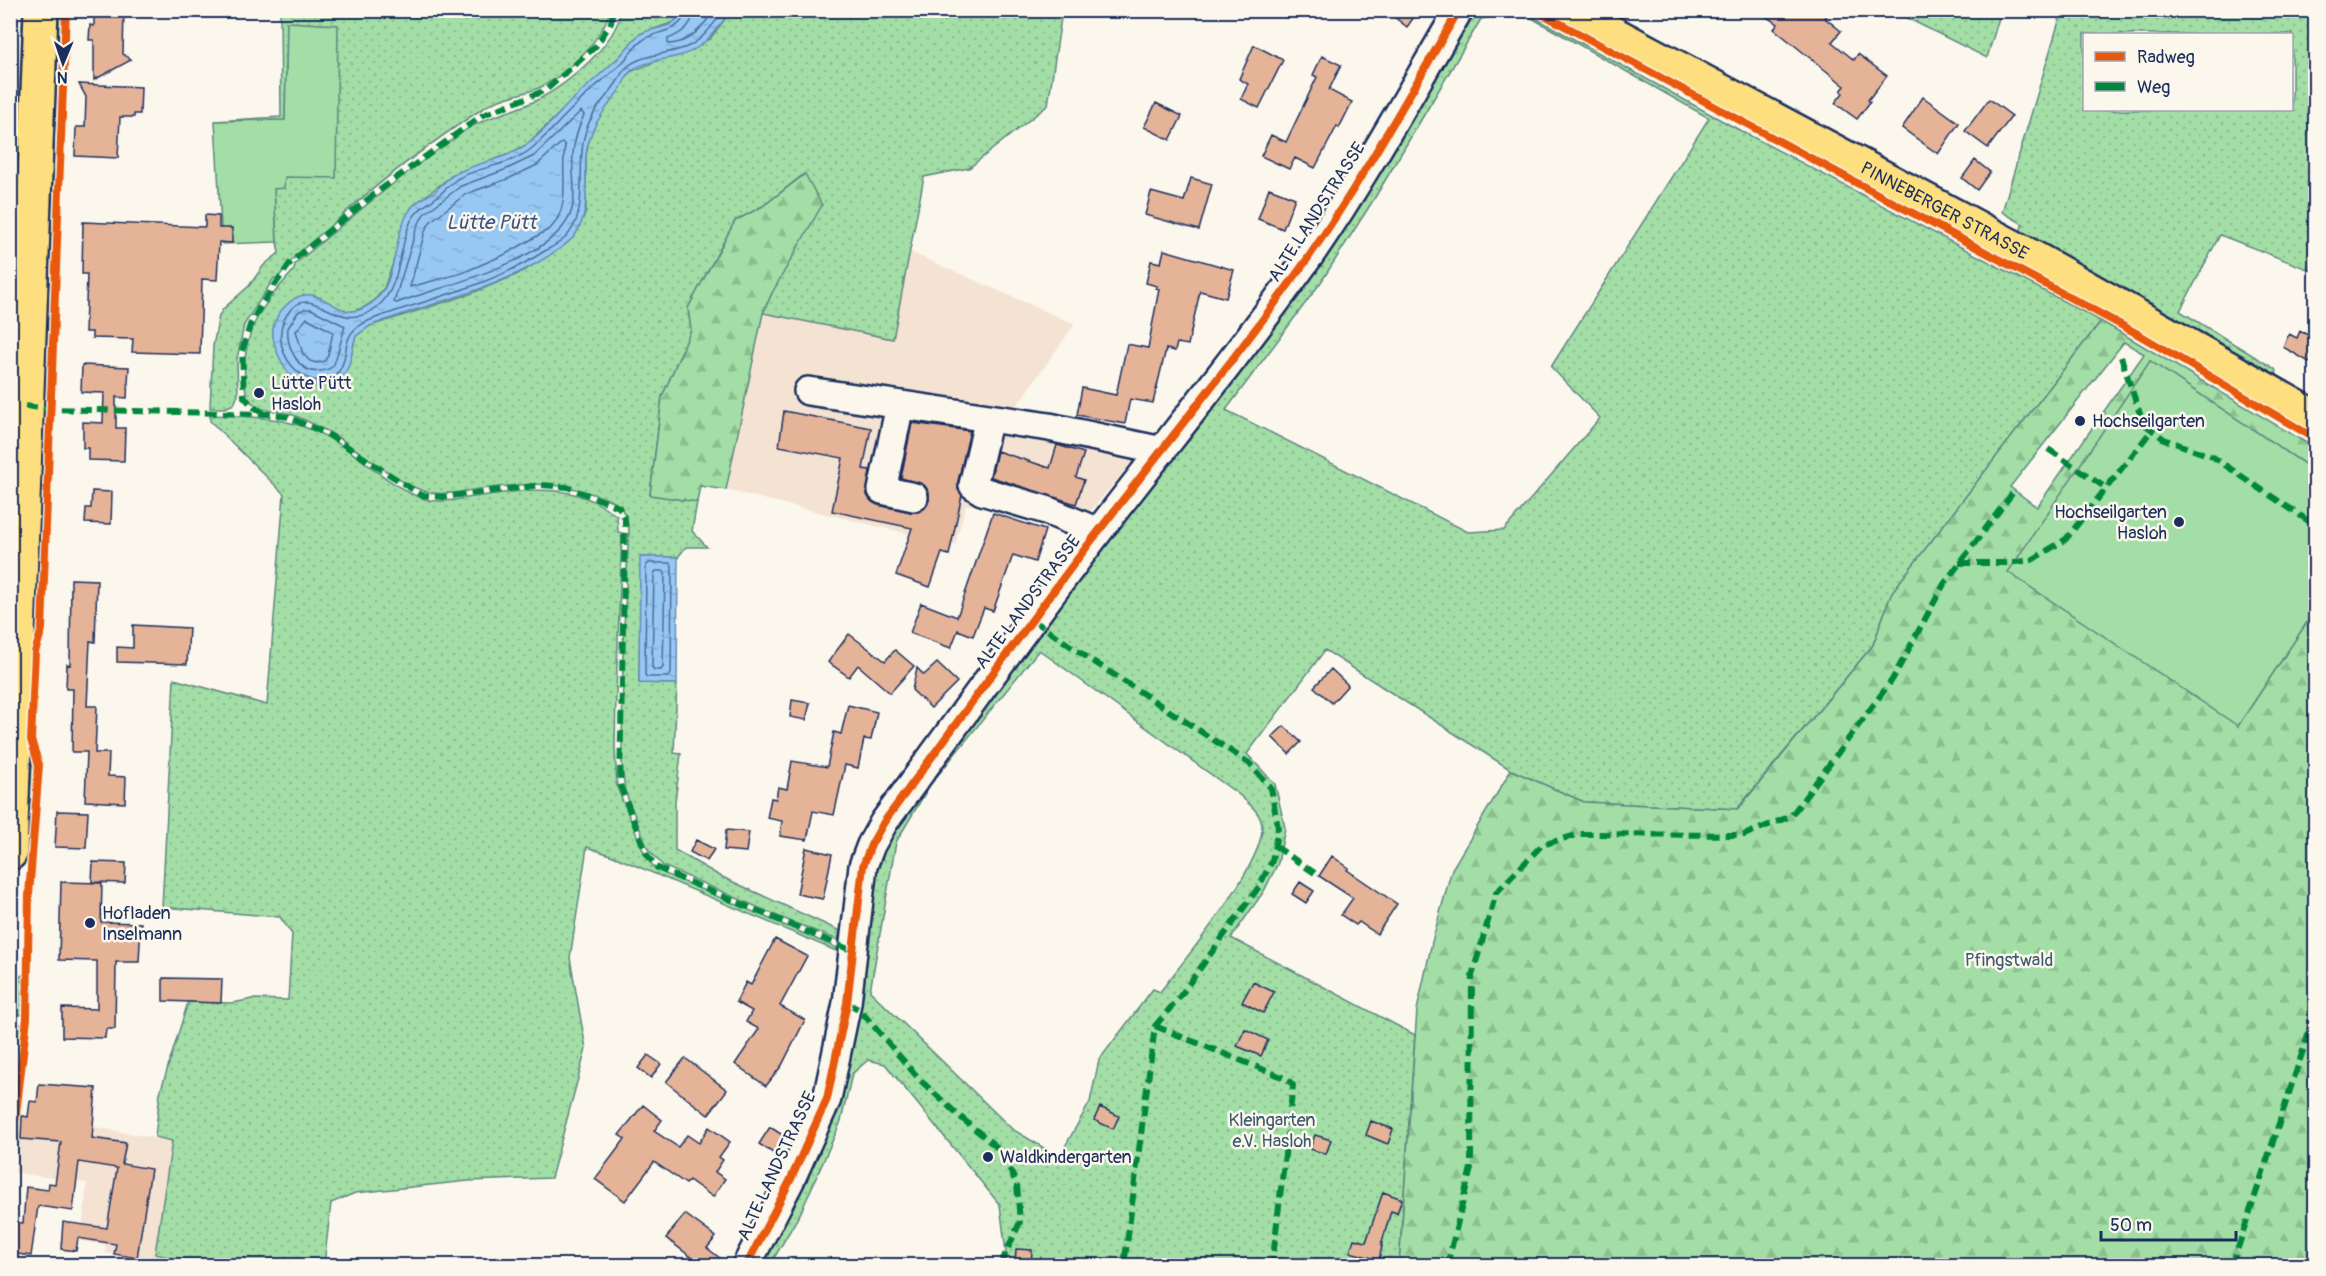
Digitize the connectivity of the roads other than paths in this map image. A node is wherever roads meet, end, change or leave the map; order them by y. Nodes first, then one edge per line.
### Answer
1 (41, 10) edge
2 (1459, 10) edge
3 (1569, 10) edge
4 (21, 252) edge
5 (808, 391) dead end
6 (900, 405) junction
7 (989, 418) junction
8 (2316, 418) edge
9 (1162, 451) junction
10 (914, 497) dead end
11 (1098, 532) junction
12 (13, 696) edge
13 (10, 854) edge
14 (746, 1266) edge

1 - 4 main road
2 - 9 street, ALTE LANDSTRASSE
3 - 8 main road, PINNEBERGER STRASSE
4 - 12 main road
5 - 6 street
6 - 7 street
6 - 10 street
7 - 9 street
7 - 11 street
9 - 11 street, ALTE LANDSTRASSE
11 - 14 street, ALTE LANDSTRASSE
12 - 13 main road

